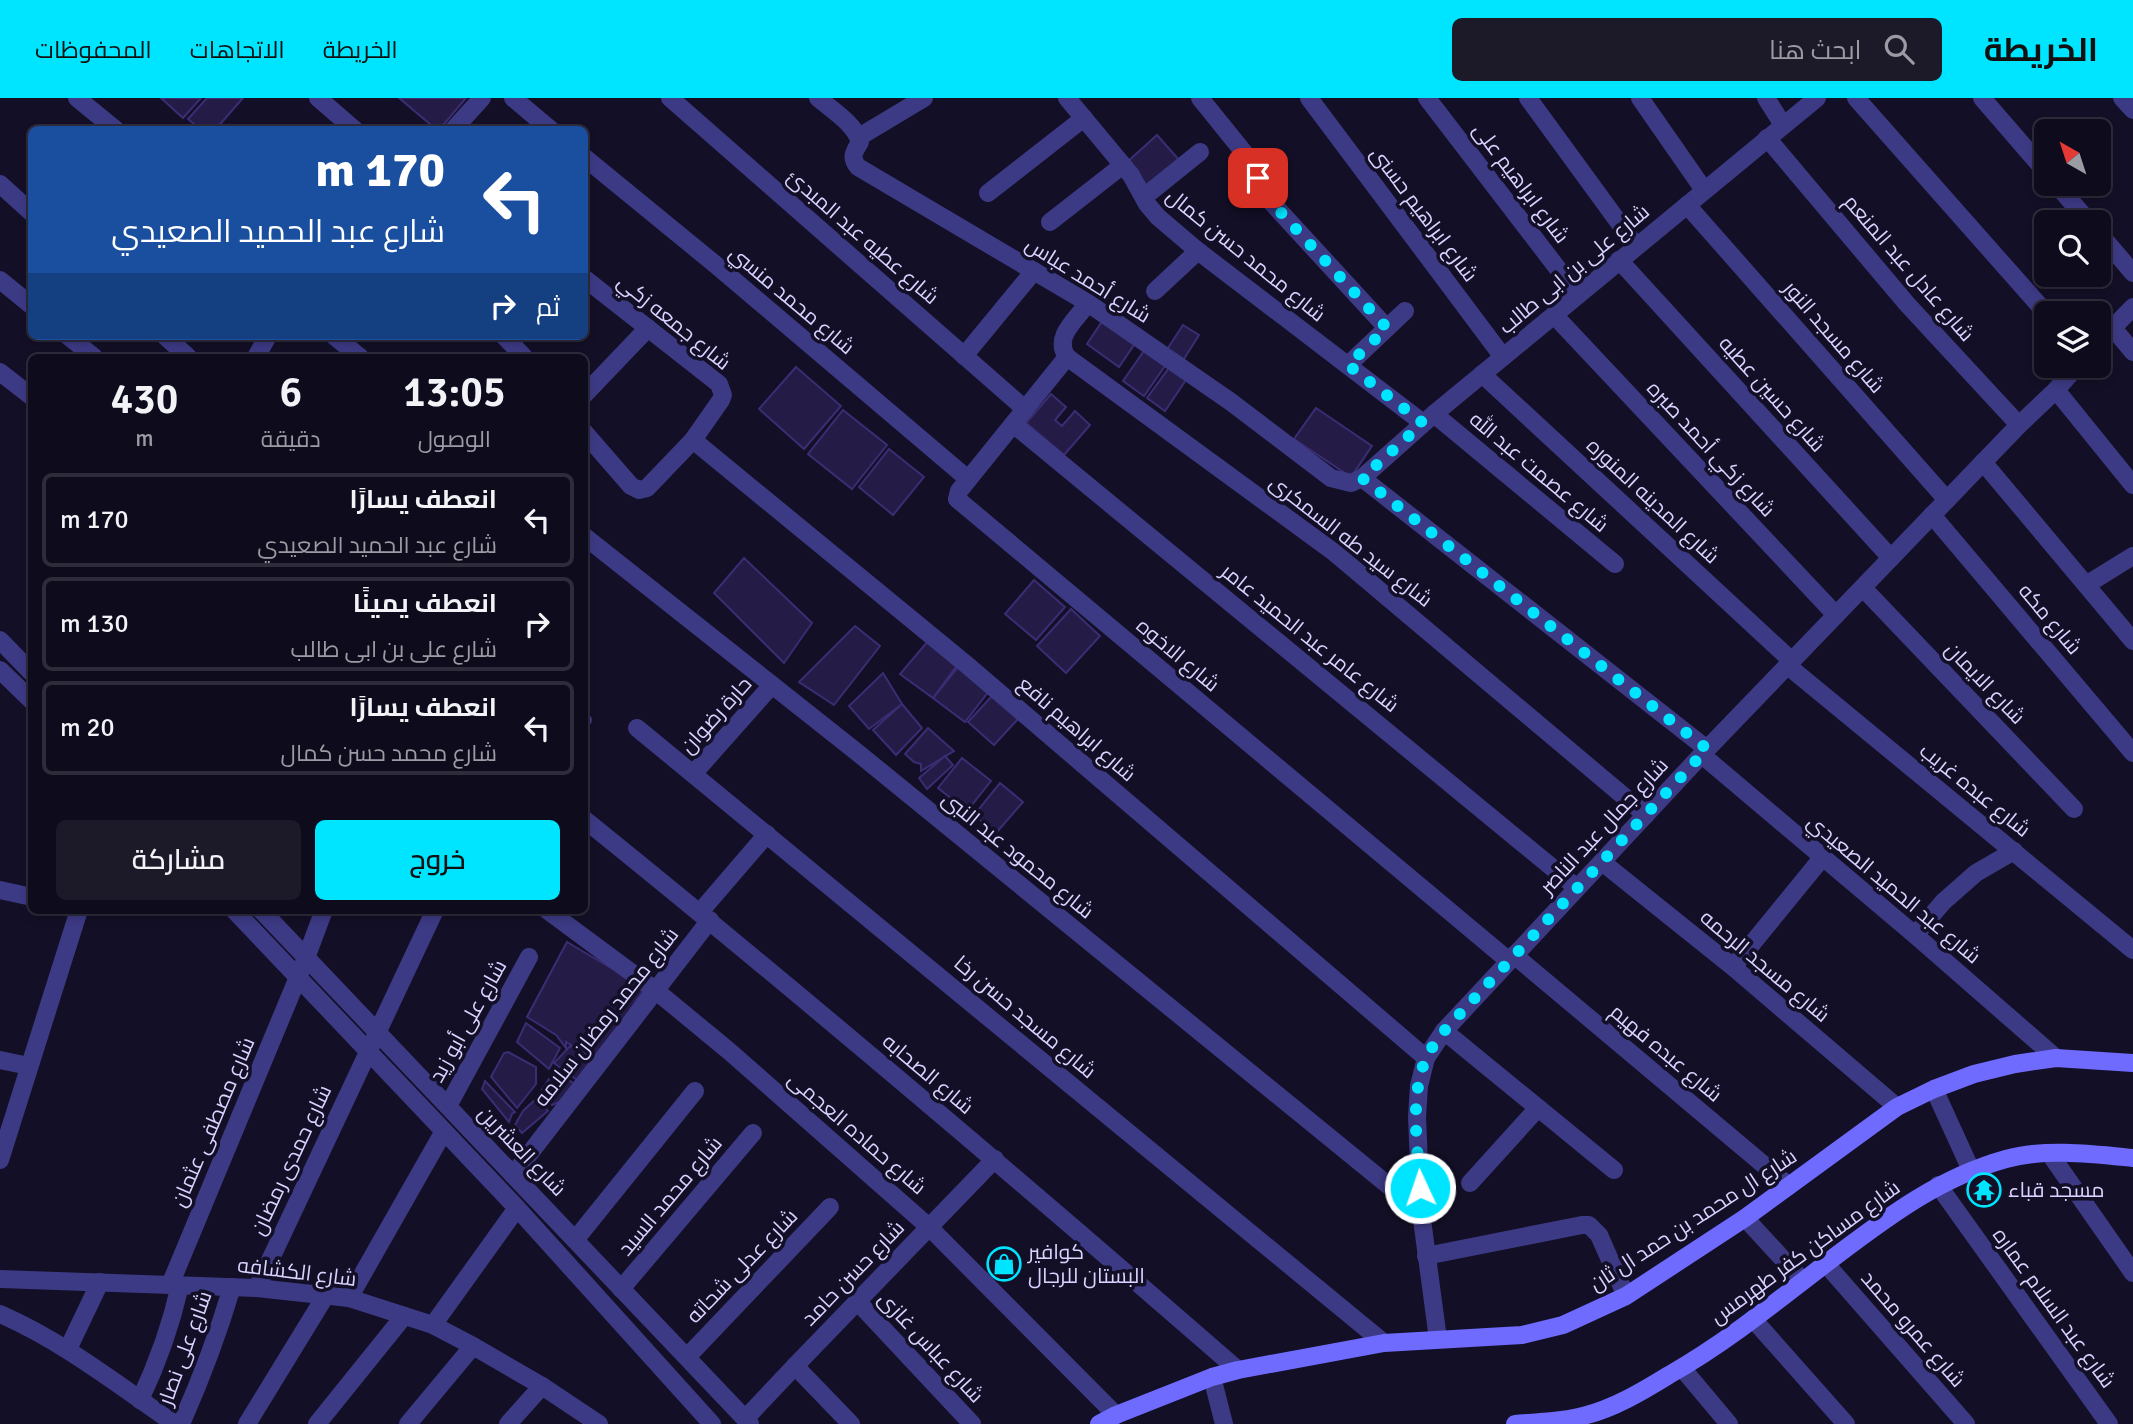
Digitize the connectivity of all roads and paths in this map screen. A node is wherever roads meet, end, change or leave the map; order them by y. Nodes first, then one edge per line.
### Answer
1 (77, 98) edge
2 (318, 98) edge
3 (482, 98) edge
4 (513, 98) edge
5 (670, 98) edge
6 (818, 98) edge
7 (924, 98) edge
8 (1067, 98) edge
9 (1200, 98) edge
10 (1309, 98) edge
11 (1427, 98) edge
12 (1528, 98) edge
13 (1640, 98) edge
14 (1766, 98) edge
15 (1817, 98) edge
16 (1856, 98) edge
17 (1982, 98) edge
18 (2122, 98) edge
19 (2133, 110) edge
20 (1084, 118) junction
21 (1783, 125) junction
22 (111, 126) edge
23 (350, 126) edge
24 (457, 126) edge
25 (546, 126) edge
26 (859, 136) junction
27 (1767, 138) junction
28 (1200, 152) dead end
29 (2034, 158) edge
30 (588, 160) edge
31 (1123, 165) junction
32 (0, 184) edge
33 (1704, 190) junction
34 (988, 193) dead end
35 (2066, 196) edge
36 (1144, 197) junction
37 (1687, 205) junction
38 (28, 209) edge
39 (2079, 210) edge
40 (1050, 222) dead end
41 (1636, 246) junction
42 (2111, 247) edge
43 (1198, 251) junction
44 (1619, 260) junction
45 (1034, 271) junction
46 (2133, 272) edge
47 (0, 280) edge
48 (588, 281) edge
49 (1155, 291) dead end
50 (1578, 295) junction
51 (2035, 301) edge
52 (28, 303) edge
53 (1088, 303) junction
54 (2133, 307) edge
55 (1405, 311) dead end
56 (1553, 315) junction
57 (648, 328) junction
58 (1387, 328) junction
59 (2113, 328) joint
60 (73, 340) edge
61 (170, 340) edge
62 (339, 340) edge
63 (508, 340) edge
64 (2133, 352) edge
65 (89, 354) edge
66 (185, 354) edge
67 (356, 354) edge
68 (521, 354) edge
69 (964, 356) junction
70 (1067, 357) junction
71 (1503, 357) junction
72 (1348, 365) junction
73 (0, 372) edge
74 (1482, 374) junction
75 (2066, 378) edge
76 (2056, 390) junction
77 (588, 391) edge
78 (28, 394) edge
79 (1026, 409) junction
80 (1428, 418) junction
81 (1013, 424) junction
82 (2019, 425) junction
83 (588, 437) edge
84 (693, 440) junction
85 (1983, 462) junction
86 (1362, 478) junction
87 (968, 479) junction
88 (2133, 485) edge
89 (1947, 500) junction
90 (1932, 515) junction
91 (588, 539) edge
92 (2133, 556) edge
93 (1891, 558) junction
94 (1615, 564) dead end
95 (2086, 585) junction
96 (1863, 588) junction
97 (1836, 614) junction
98 (0, 640) edge
99 (2133, 641) edge
100 (15, 656) junction
101 (1790, 664) junction
102 (28, 669) edge
103 (0, 670) edge
104 (772, 685) junction
105 (28, 697) edge
106 (636, 728) dead end
107 (1704, 752) junction
108 (2133, 753) edge
109 (694, 774) junction
110 (2074, 809) dead end
111 (1646, 815) junction
112 (588, 822) edge
113 (767, 834) junction
114 (2014, 851) junction
115 (1822, 858) junction
116 (1602, 862) junction
117 (1577, 888) junction
118 (0, 890) edge
119 (28, 896) edge
120 (78, 914) edge
121 (238, 914) edge
122 (265, 914) edge
123 (322, 914) edge
124 (433, 914) edge
125 (552, 914) edge
126 (705, 916) junction
127 (1915, 935) junction
128 (2133, 950) edge
129 (529, 957) dead end
130 (306, 958) junction
131 (1511, 958) junction
132 (1733, 967) junction
133 (298, 978) junction
134 (655, 990) junction
135 (1444, 1031) junction
136 (377, 1032) junction
137 (367, 1051) junction
138 (1426, 1058) junction
139 (2056, 1058) junction
140 (0, 1060) edge
141 (2133, 1063) edge
142 (29, 1066) junction
143 (1934, 1089) junction
144 (695, 1091) dead end
145 (448, 1106) junction
146 (1896, 1107) junction
147 (1538, 1108) junction
148 (444, 1131) junction
149 (753, 1133) dead end
150 (2050, 1154) junction
151 (2133, 1158) edge
152 (995, 1159) junction
153 (0, 1160) edge
154 (1614, 1170) dead end
155 (1971, 1170) junction
156 (513, 1175) junction
157 (1470, 1182) dead end
158 (1938, 1185) junction
159 (1789, 1186) junction
160 (830, 1207) dead end
161 (517, 1208) junction
162 (1421, 1212) junction
163 (1745, 1218) junction
164 (929, 1227) junction
165 (575, 1240) junction
166 (1426, 1256) junction
167 (1826, 1264) junction
168 (2133, 1273) edge
169 (0, 1279) edge
170 (1802, 1281) junction
171 (100, 1282) junction
172 (175, 1285) junction
173 (232, 1287) junction
174 (257, 1288) junction
175 (621, 1289) junction
176 (326, 1295) junction
177 (1626, 1296) junction
178 (349, 1298) junction
179 (857, 1301) junction
180 (0, 1314) edge
181 (404, 1316) junction
182 (1753, 1319) junction
183 (433, 1325) junction
184 (1438, 1339) junction
185 (1384, 1343) junction
186 (473, 1346) junction
187 (68, 1349) junction
188 (687, 1357) junction
189 (794, 1366) junction
190 (1682, 1368) junction
191 (1238, 1370) junction
192 (1212, 1377) junction
193 (542, 1386) junction
194 (140, 1400) junction
195 (1116, 1415) junction
196 (1598, 1419) edge
197 (748, 1422) edge
198 (175, 1424) edge
199 (181, 1424) edge
200 (247, 1424) edge
201 (317, 1424) edge
202 (408, 1424) edge
203 (508, 1424) edge
204 (599, 1424) edge
205 (712, 1424) edge
206 (852, 1424) edge
207 (972, 1424) edge
208 (1099, 1424) edge
209 (1224, 1424) edge
210 (1515, 1424) edge
211 (1729, 1424) edge
212 (1846, 1424) edge
213 (1966, 1424) edge
214 (2109, 1424) edge

1 - 22 street
2 - 23 street
3 - 24 street
4 - 25 street
5 - 69 street, شارع عطيه عبد المبدئ
6 - 26 street
7 - 26 street
8 - 20 street, شارع محمد حسن كمال
9 - 58 street
10 - 71 street, شارع ابراهيم حسنى
11 - 50 street, شارع ابراهيم على
12 - 41 street
13 - 33 street
14 - 21 street
15 - 21 street, شارع على بن ابى طالب
16 - 51 street
17 - 29 street
18 - 19 street
20 - 31 street, شارع محمد حسن كمال
20 - 34 street
21 - 27 street, شارع على بن ابى طالب
26 - 45 street, شارع أحمد عباس
27 - 33 street, شارع على بن ابى طالب
27 - 82 street, شارع عادل عبد المنعم
28 - 36 street
30 - 87 street, شارع محمد منسي
31 - 36 street, شارع محمد حسن كمال
31 - 40 street
32 - 38 street
33 - 37 street, شارع على بن ابى طالب
35 - 39 street
36 - 43 street, شارع محمد حسن كمال
37 - 41 street, شارع على بن ابى طالب
37 - 89 street, شارع مسجد النور
41 - 44 street, شارع على بن ابى طالب
42 - 46 street
43 - 49 street
43 - 72 street, شارع محمد حسن كمال
44 - 50 street, شارع على بن ابى طالب
44 - 93 street, شارع حسين عطيه
45 - 53 street, شارع أحمد عباس
45 - 69 street
47 - 52 street
48 - 57 street, شارع جمعه زكي
50 - 56 street, شارع على بن ابى طالب
53 - 70 street
53 - 86 street, شارع أحمد عباس
54 - 59 street
55 - 58 street
56 - 71 street, شارع على بن ابى طالب
56 - 97 street, شارع زكي أحمد صبره
57 - 77 street
57 - 84 street, شارع جمعه زكي
58 - 72 street
59 - 64 street
60 - 65 street
61 - 66 street
62 - 67 street
63 - 68 street
69 - 79 street, شارع عطيه عبد المبدئ
70 - 79 street
70 - 111 street, شارع سيد طه السمكرى
71 - 74 street, شارع على بن ابى طالب
72 - 80 street, شارع محمد حسن كمال
73 - 78 street
74 - 80 street, شارع على بن ابى طالب
74 - 101 street, شارع المدينه المنوره
75 - 76 street, شارع جمال عبد الناصر
76 - 82 street, شارع جمال عبد الناصر
76 - 88 street
79 - 81 street
80 - 86 street, شارع على بن ابى طالب
80 - 94 street, شارع عصمت عبد الله
81 - 87 street
81 - 117 street, شارع عامر عبد الحميد عامر
82 - 85 street, شارع جمال عبد الناصر
83 - 84 street
84 - 138 street, شارع ابراهيم نافع
85 - 89 street, شارع جمال عبد الناصر
85 - 95 street
86 - 107 street, شارع عبد الحميد الصعيدي
87 - 131 street, شارع الاخوه
89 - 90 street, شارع جمال عبد الناصر
90 - 93 street, شارع جمال عبد الناصر
90 - 108 street, شارع مكه
91 - 104 street, شارع محمود عبد النبى
92 - 95 street
93 - 96 street, شارع جمال عبد الناصر
95 - 99 street
96 - 97 street, شارع جمال عبد الناصر
96 - 110 street, شارع الايمان
97 - 101 street, شارع جمال عبد الناصر
98 - 100 street
100 - 102 street
100 - 103 street
101 - 107 street, شارع جمال عبد الناصر
101 - 114 street, شارع عبده غريب
103 - 105 street
104 - 109 street, حارة رضوان
104 - 162 street, شارع محمود عبد النبى
106 - 109 street, شارع مسجد حسن رخا
107 - 111 street, شارع جمال عبد الناصر
107 - 115 street, شارع عبد الحميد الصعيدي
109 - 113 street, شارع مسجد حسن رخا
111 - 116 street, شارع جمال عبد الناصر
112 - 126 street, شارع الصحابه
113 - 126 street, شارع محمد رمضان سلامه
113 - 185 street, شارع مسجد حسن رخا
114 - 127 street
114 - 128 street, شارع عبده غريب
115 - 127 street, شارع عبد الحميد الصعيدي
115 - 132 street
116 - 117 street, شارع جمال عبد الناصر
116 - 132 street, شارع مسجد الرحمه
117 - 131 street, شارع جمال عبد الناصر
118 - 119 street
120 - 142 street
121 - 133 street, شارع العشرين
122 - 130 street, شارع العشرين
123 - 130 street, شارع مصطفى عثمان
124 - 136 street, شارع حمدى رمضان
125 - 134 street, شارع حماده العجمى
126 - 134 street, شارع محمد رمضان سلامه
126 - 152 street, شارع الصحابه
127 - 139 street, شارع عبد الحميد الصعيدي
129 - 145 street, شارع على أبو زيد
130 - 133 street, شارع مصطفى عثمان
130 - 136 street, شارع العشرين
131 - 135 street, شارع جمال عبد الناصر
131 - 159 street, شارع عبده فهيم
132 - 146 street, شارع مسجد الرحمه
133 - 137 street, شارع العشرين
133 - 172 street, شارع مصطفى عثمان
134 - 156 street, شارع محمد رمضان سلامه
134 - 164 street, شارع حماده العجمى
135 - 138 street, شارع جمال عبد الناصر
135 - 147 street
136 - 137 street, شارع حمدى رمضان
136 - 145 street, شارع العشرين
137 - 148 street, شارع العشرين
137 - 174 street, شارع حمدى رمضان
138 - 162 street, شارع جمال عبد الناصر
139 - 141 street, شارع ال محمد بن حمد ال ثان
139 - 143 street, شارع ال محمد بن حمد ال ثان
140 - 142 street
142 - 153 street
143 - 146 street, شارع ال محمد بن حمد ال ثان
143 - 155 street
144 - 165 street
145 - 156 street, شارع العشرين
146 - 159 street, شارع ال محمد بن حمد ال ثان
147 - 154 street
147 - 157 street
148 - 161 street, شارع العشرين
148 - 178 street
149 - 175 street, شارع محمد السيد
150 - 151 street, شارع مساكن كفر طهرمس
150 - 155 street, شارع مساكن كفر طهرمس
150 - 168 street
152 - 164 street, شارع حسن حامد
152 - 191 street, شارع الصحابه
155 - 158 street, شارع مساكن كفر طهرمس
156 - 165 street, شارع العشرين
158 - 167 street, شارع مساكن كفر طهرمس
158 - 214 street, شارع عبد السلام عماره
159 - 163 street, شارع ال محمد بن حمد ال ثان
160 - 188 street, شارع عدلى شحاته
161 - 183 street
161 - 205 street, شارع العشرين
162 - 166 street, شارع جمال عبد الناصر
163 - 170 street
163 - 177 street, شارع ال محمد بن حمد ال ثان
164 - 179 street, شارع حسن حامد
164 - 195 street, شارع حماده العجمى
165 - 175 street, شارع العشرين
166 - 177 street
166 - 184 street, شارع جمال عبد الناصر
167 - 170 street, شارع مساكن كفر طهرمس
167 - 213 street, شارع عمرو محمد
169 - 171 street, شارع الكشافه
170 - 182 street, شارع مساكن كفر طهرمس
171 - 172 street, شارع الكشافه
171 - 187 street
172 - 173 street, شارع الكشافه
172 - 194 street, شارع مصطفى عثمان
173 - 174 street, شارع الكشافه
173 - 199 street, شارع على نصار
174 - 176 street, شارع الكشافه
175 - 188 street, شارع العشرين
176 - 178 street, شارع الكشافه
176 - 200 street
177 - 184 street, شارع ال محمد بن حمد ال ثان
178 - 181 street, شارع الكشافه
179 - 189 street, شارع حسن حامد
179 - 207 street, شارع عباس غازى
180 - 187 street
181 - 183 street, شارع الكشافه
181 - 201 street
182 - 190 street, شارع مساكن كفر طهرمس
182 - 212 street
183 - 186 street, شارع الكشافه
184 - 185 street, شارع ال محمد بن حمد ال ثان
185 - 191 street, شارع ال محمد بن حمد ال ثان
186 - 193 street, شارع الكشافه
186 - 202 street
187 - 194 street
188 - 197 street, شارع العشرين
189 - 197 street, شارع حسن حامد
189 - 206 street
190 - 196 street, شارع مساكن كفر طهرمس
190 - 211 street
191 - 192 street, شارع ال محمد بن حمد ال ثان
192 - 195 street, شارع ال محمد بن حمد ال ثان
192 - 209 street
193 - 203 street
193 - 204 street, شارع الكشافه
194 - 198 street
195 - 208 street, شارع ال محمد بن حمد ال ثان
196 - 210 street, شارع مساكن كفر طهرمس

